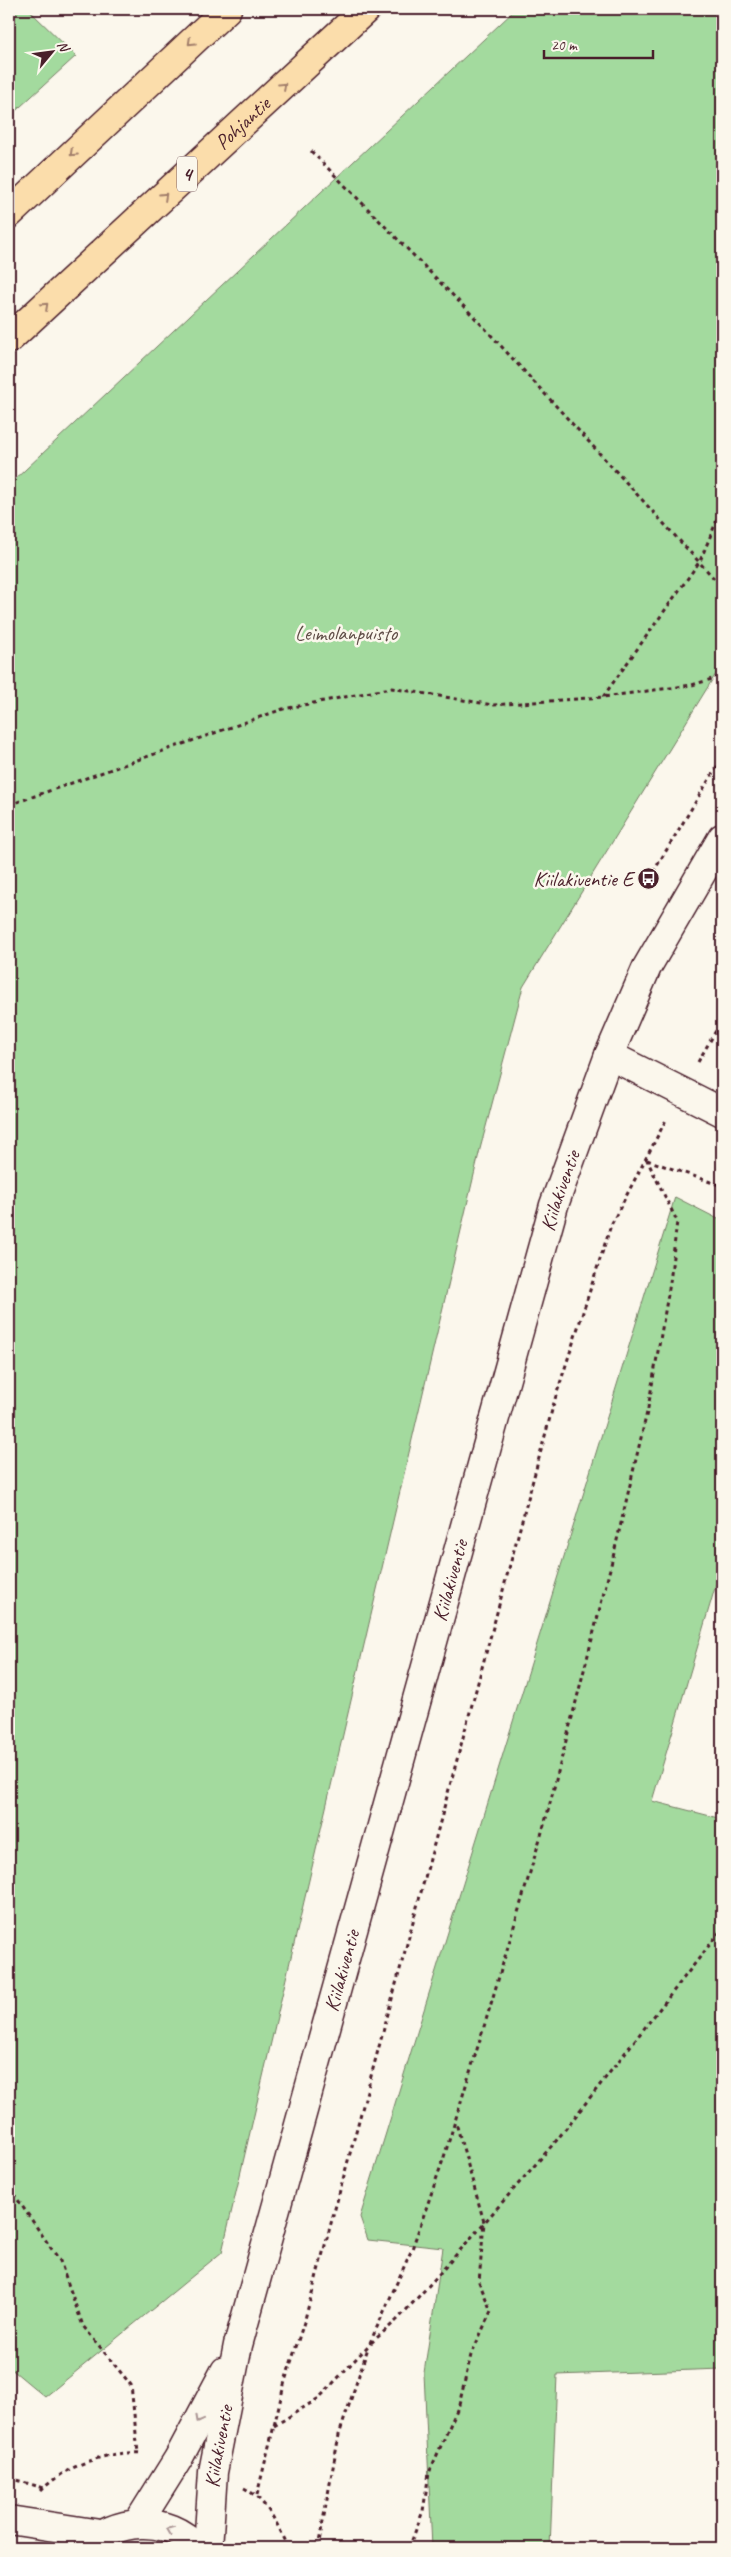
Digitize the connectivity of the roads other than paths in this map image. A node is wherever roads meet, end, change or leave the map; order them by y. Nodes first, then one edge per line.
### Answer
1 (227, 9) edge
2 (366, 9) edge
3 (9, 214) edge
4 (9, 339) edge
5 (722, 838) edge
6 (609, 1055) junction
7 (722, 1112) edge
8 (238, 2345) junction
9 (12, 2520) edge
10 (138, 2523) junction
11 (92, 2541) edge
12 (196, 2548) edge
13 (208, 2548) edge

1 -> 3 highway
4 -> 2 highway, Pohjantie / 4
5 - 6 street, Kiilakiventie
6 - 7 street
6 - 8 street, Kiilakiventie
8 -> 10 street, Kiilakiventie
8 - 13 street, Kiilakiventie
9 - 11 street
10 - 11 street
12 -> 10 street

